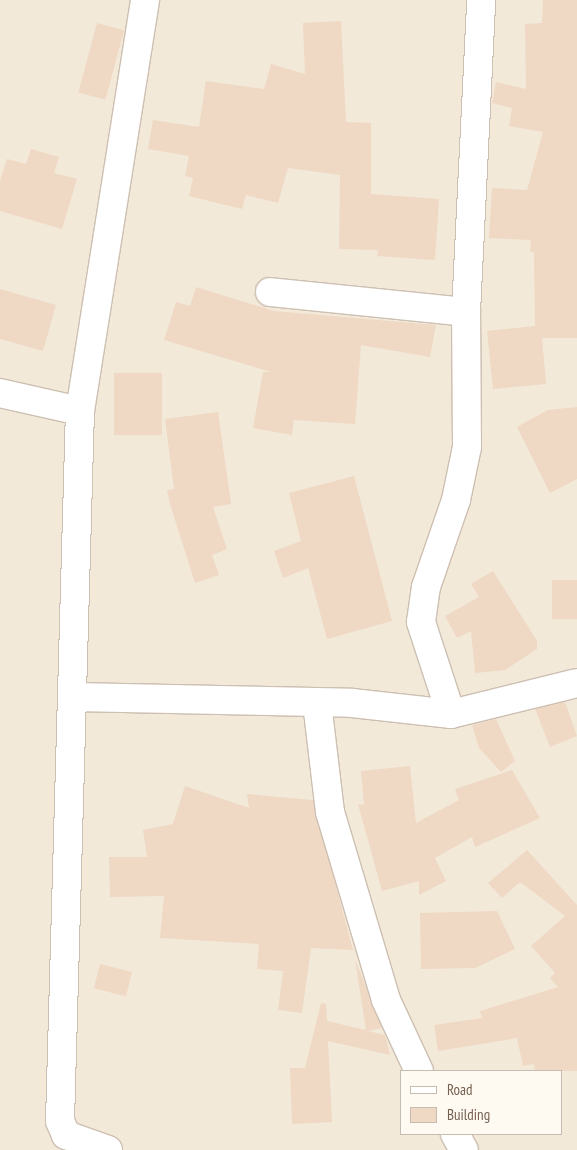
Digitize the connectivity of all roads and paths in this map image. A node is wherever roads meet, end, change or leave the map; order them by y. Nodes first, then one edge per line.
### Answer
1 (145, 0) edge
2 (482, 0) edge
3 (270, 292) dead end
4 (466, 312) junction
5 (0, 393) edge
6 (80, 410) junction
7 (577, 682) edge
8 (75, 698) junction
9 (317, 703) junction
10 (451, 714) junction
11 (419, 1070) edge
12 (456, 1135) edge
13 (82, 1146) edge
14 (108, 1150) edge
15 (464, 1150) edge

1 - 6 street
2 - 4 street
3 - 4 street
4 - 10 street
5 - 6 street
6 - 8 street
7 - 10 street
8 - 9 street
8 - 13 street
9 - 10 street
9 - 11 street
12 - 15 street
13 - 14 street

